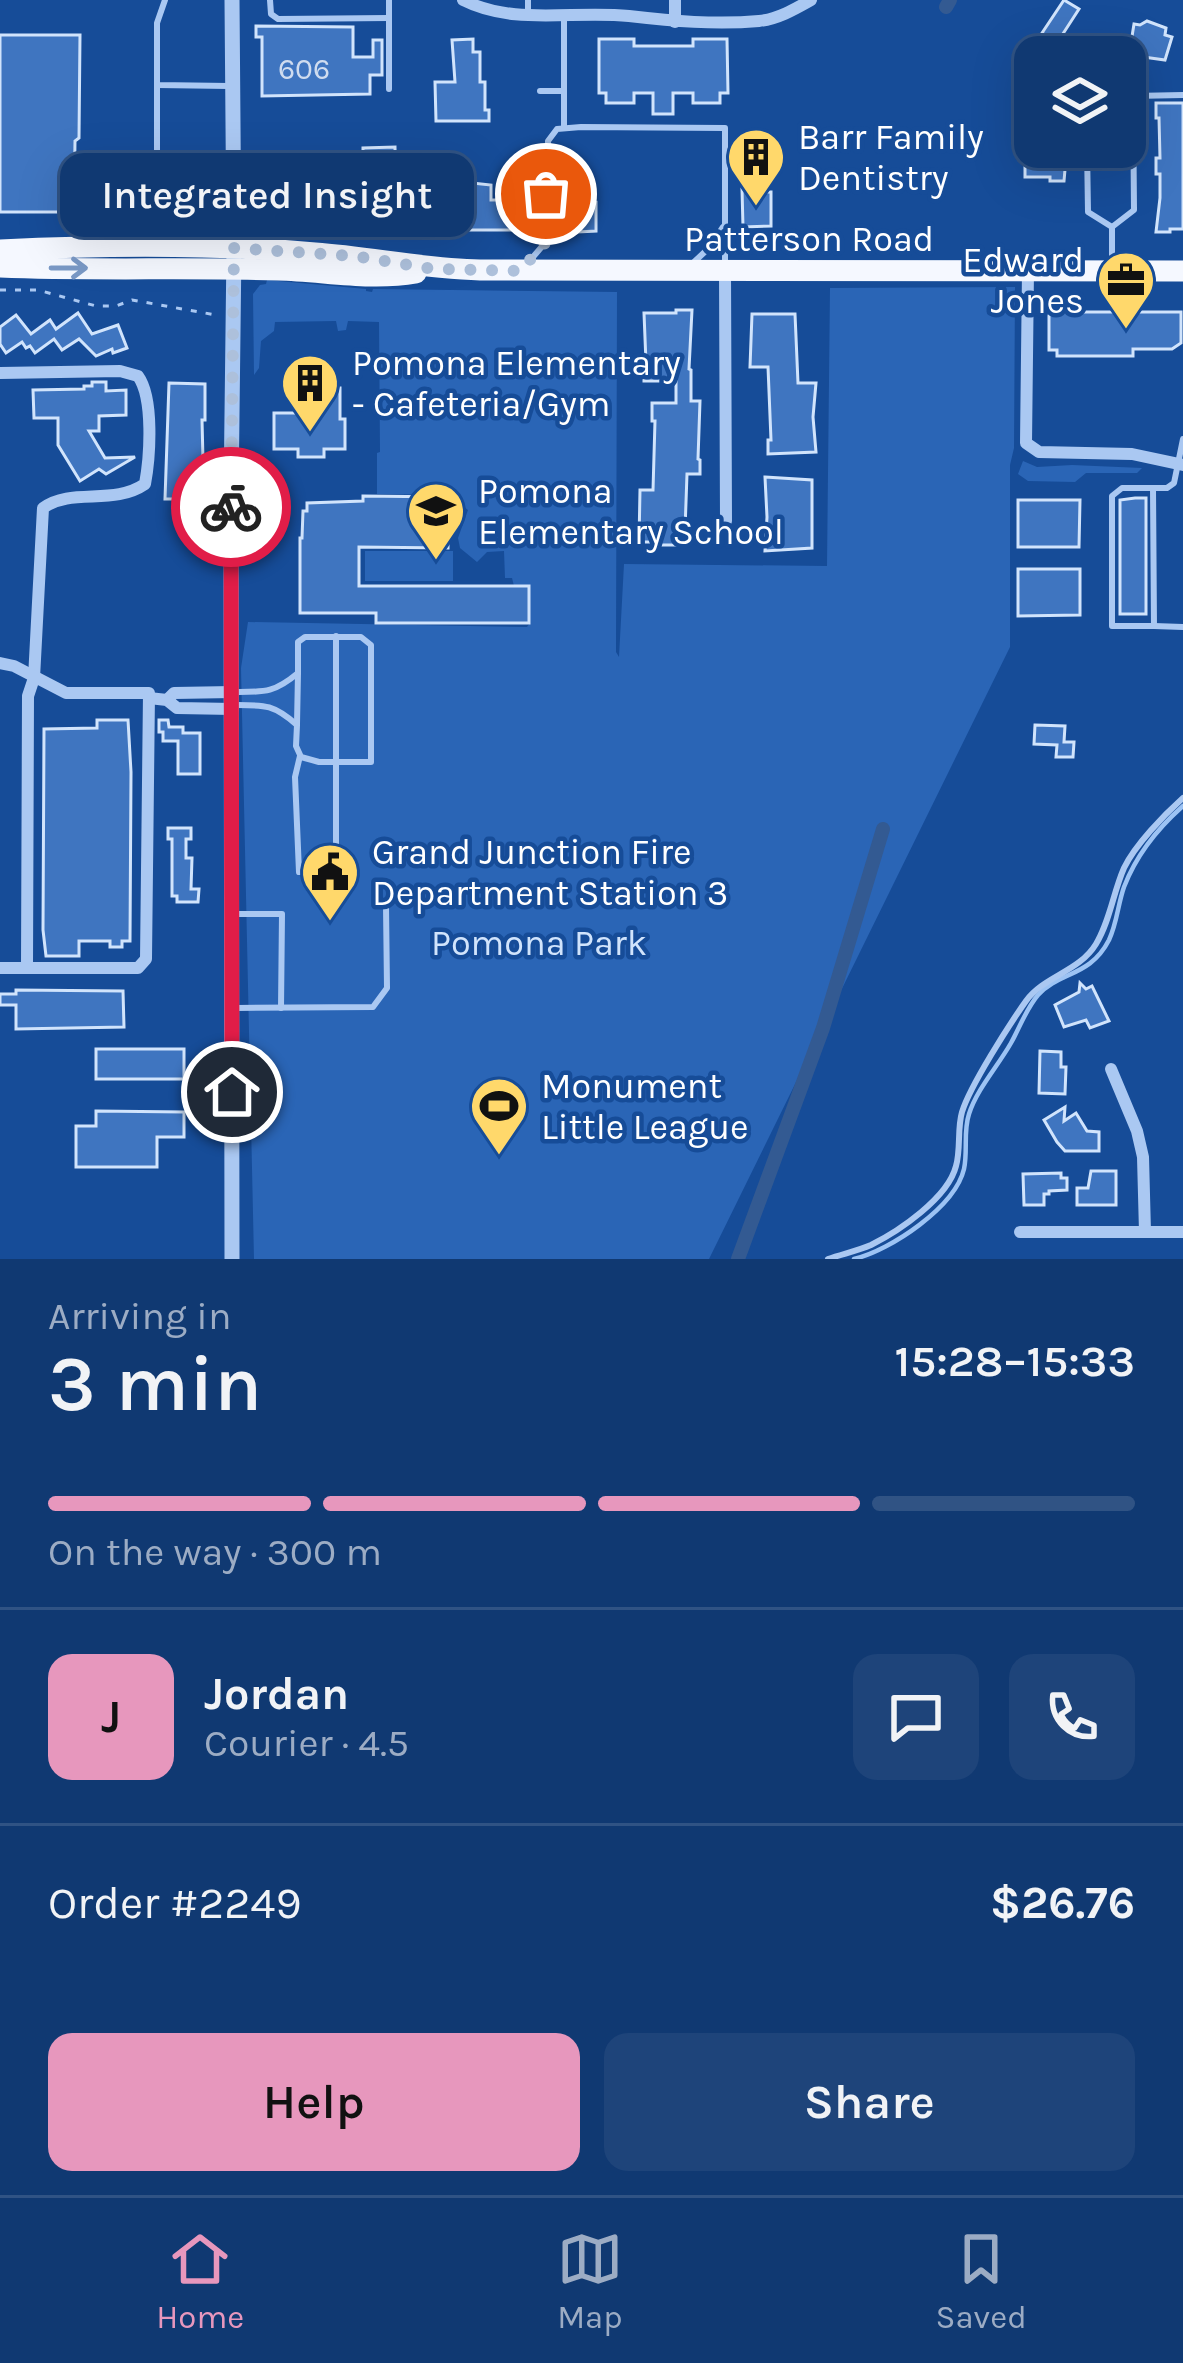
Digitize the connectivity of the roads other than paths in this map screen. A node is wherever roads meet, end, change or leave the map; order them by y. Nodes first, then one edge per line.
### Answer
1 (165, 0) edge
2 (232, 0) edge
3 (270, 0) edge
4 (389, 0) edge
5 (463, 0) edge
6 (675, 0) edge
7 (811, 0) edge
8 (528, 7) edge
9 (564, 15) junction
10 (389, 18) junction
11 (675, 22) junction
12 (157, 86) junction
13 (232, 86) junction
14 (389, 89) dead end
15 (540, 91) dead end
16 (564, 91) junction
17 (1183, 95) edge
18 (1146, 96) edge
19 (564, 128) junction
20 (1088, 168) edge
21 (1132, 168) edge
22 (233, 170) junction
23 (725, 224) junction
24 (1112, 227) junction
25 (0, 250) edge
26 (234, 259) junction
27 (0, 267) edge
28 (1028, 270) junction
29 (1112, 270) junction
30 (520, 271) junction
31 (686, 271) junction
32 (724, 271) junction
33 (1183, 271) edge
34 (0, 373) edge
35 (1183, 439) edge
36 (1180, 464) edge
37 (1153, 488) junction
38 (726, 520) dead end
39 (1154, 626) junction
40 (1183, 627) edge
41 (336, 637) junction
42 (0, 662) edge
43 (298, 673) junction
44 (34, 678) junction
45 (149, 698) junction
46 (233, 702) junction
47 (297, 725) junction
48 (300, 756) junction
49 (336, 762) junction
50 (1183, 798) edge
51 (386, 906) dead end
52 (232, 914) junction
53 (0, 968) edge
54 (27, 968) junction
55 (232, 1008) junction
56 (281, 1008) junction
57 (1111, 1069) dead end
58 (1020, 1232) dead end
59 (1145, 1232) junction
60 (1183, 1232) edge
61 (232, 1259) edge
62 (828, 1259) edge

1 - 12 lane
2 - 13 street
3 - 10 lane
4 - 10 lane
5 - 8 street
6 - 11 street
7 - 11 street
8 - 9 street
9 - 11 street
9 - 16 lane
10 - 14 lane
12 - 13 lane
12 - 22 lane
13 - 22 street
15 - 16 lane
16 - 19 lane
17 - 18 lane
19 - 23 lane
19 - 30 lane
20 - 24 lane
21 - 24 lane
22 - 26 street
23 - 31 lane
23 - 32 lane
24 - 29 lane
25 - 26 main road, Patterson Road
27 -> 26 main road, Patterson Road
26 - 30 main road, Patterson Road
26 - 46 street
28 - 29 main road, Patterson Road
28 - 32 main road, Patterson Road
28 - 36 street
29 - 33 main road, Patterson Road
30 - 31 main road, Patterson Road
31 - 32 main road, Patterson Road
32 - 38 street
34 - 44 street
35 - 36 lane
36 - 37 lane
37 - 39 lane
37 - 39 lane
39 - 40 lane
41 - 43 lane
41 - 49 lane
41 - 49 lane
42 - 44 street
43 - 46 lane
43 - 47 lane
44 - 45 street
44 - 54 street
45 - 46 street
45 - 54 street
46 - 47 lane
46 - 52 street
47 - 48 lane
48 - 49 lane
48 - 49 lane
50 - 62 lane
51 - 56 lane
52 - 55 street
52 - 56 lane
53 - 54 street
55 - 56 lane
55 - 61 street
57 - 59 street
58 - 59 street
59 - 60 street

